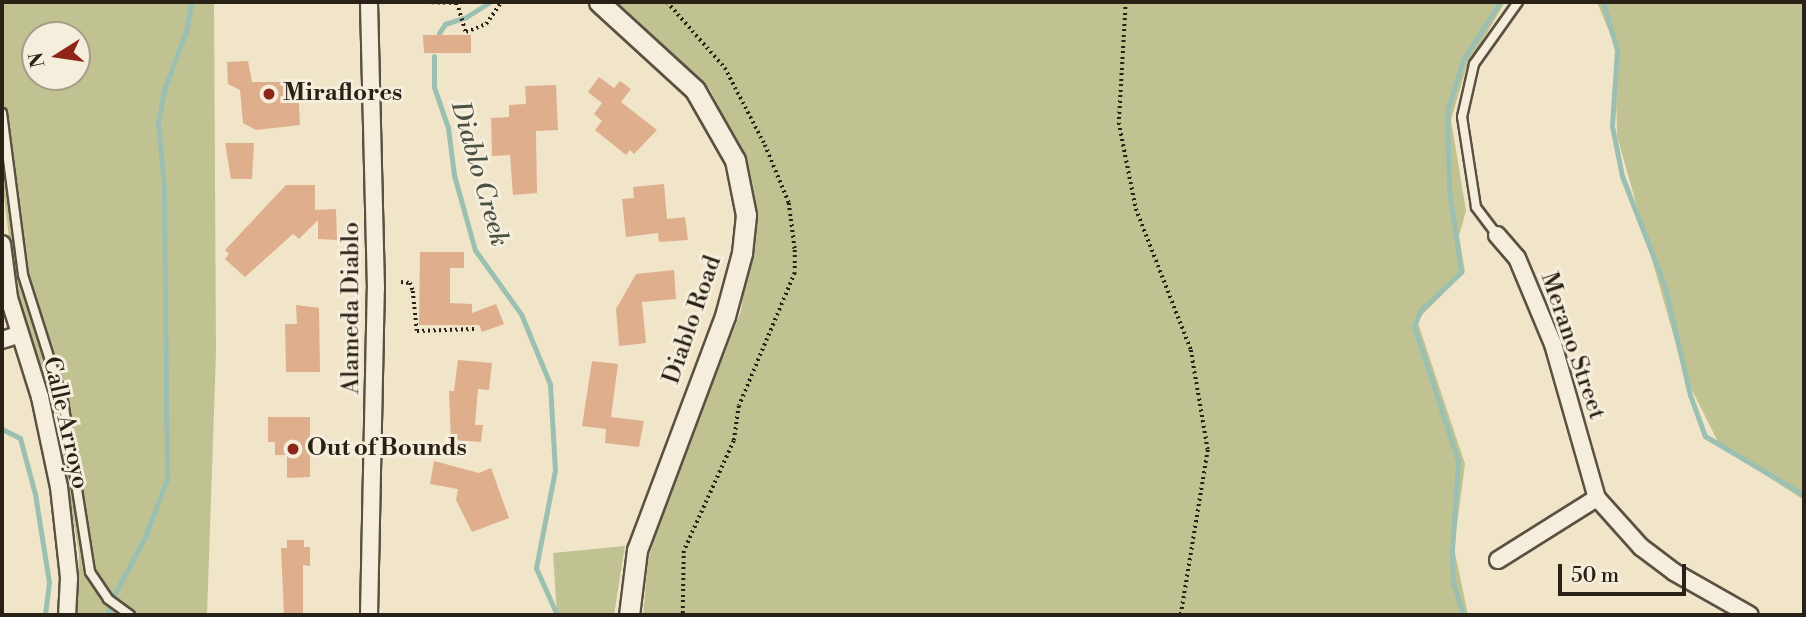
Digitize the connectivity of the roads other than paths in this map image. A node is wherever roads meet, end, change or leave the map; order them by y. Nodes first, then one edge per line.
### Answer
1 (369, 2) edge
2 (599, 2) edge
3 (1518, 2) edge
4 (2, 113) edge
5 (1497, 235) joint
6 (2, 244) edge
7 (20, 334) junction
8 (2, 340) edge
9 (1597, 498) junction
10 (1499, 559) dead end
11 (66, 615) edge
12 (130, 615) edge
13 (369, 615) edge
14 (629, 615) edge
15 (1750, 615) edge

1 - 13 street, Alameda Diablo
2 - 14 street, Diablo Road
3 - 5 lane, Merano Street
4 - 12 lane
5 - 9 street, Merano Street
6 - 7 street, Calle Arroyo
7 - 8 street
7 - 11 street, Calle Arroyo
9 - 10 street
9 - 15 street, Merano Street

